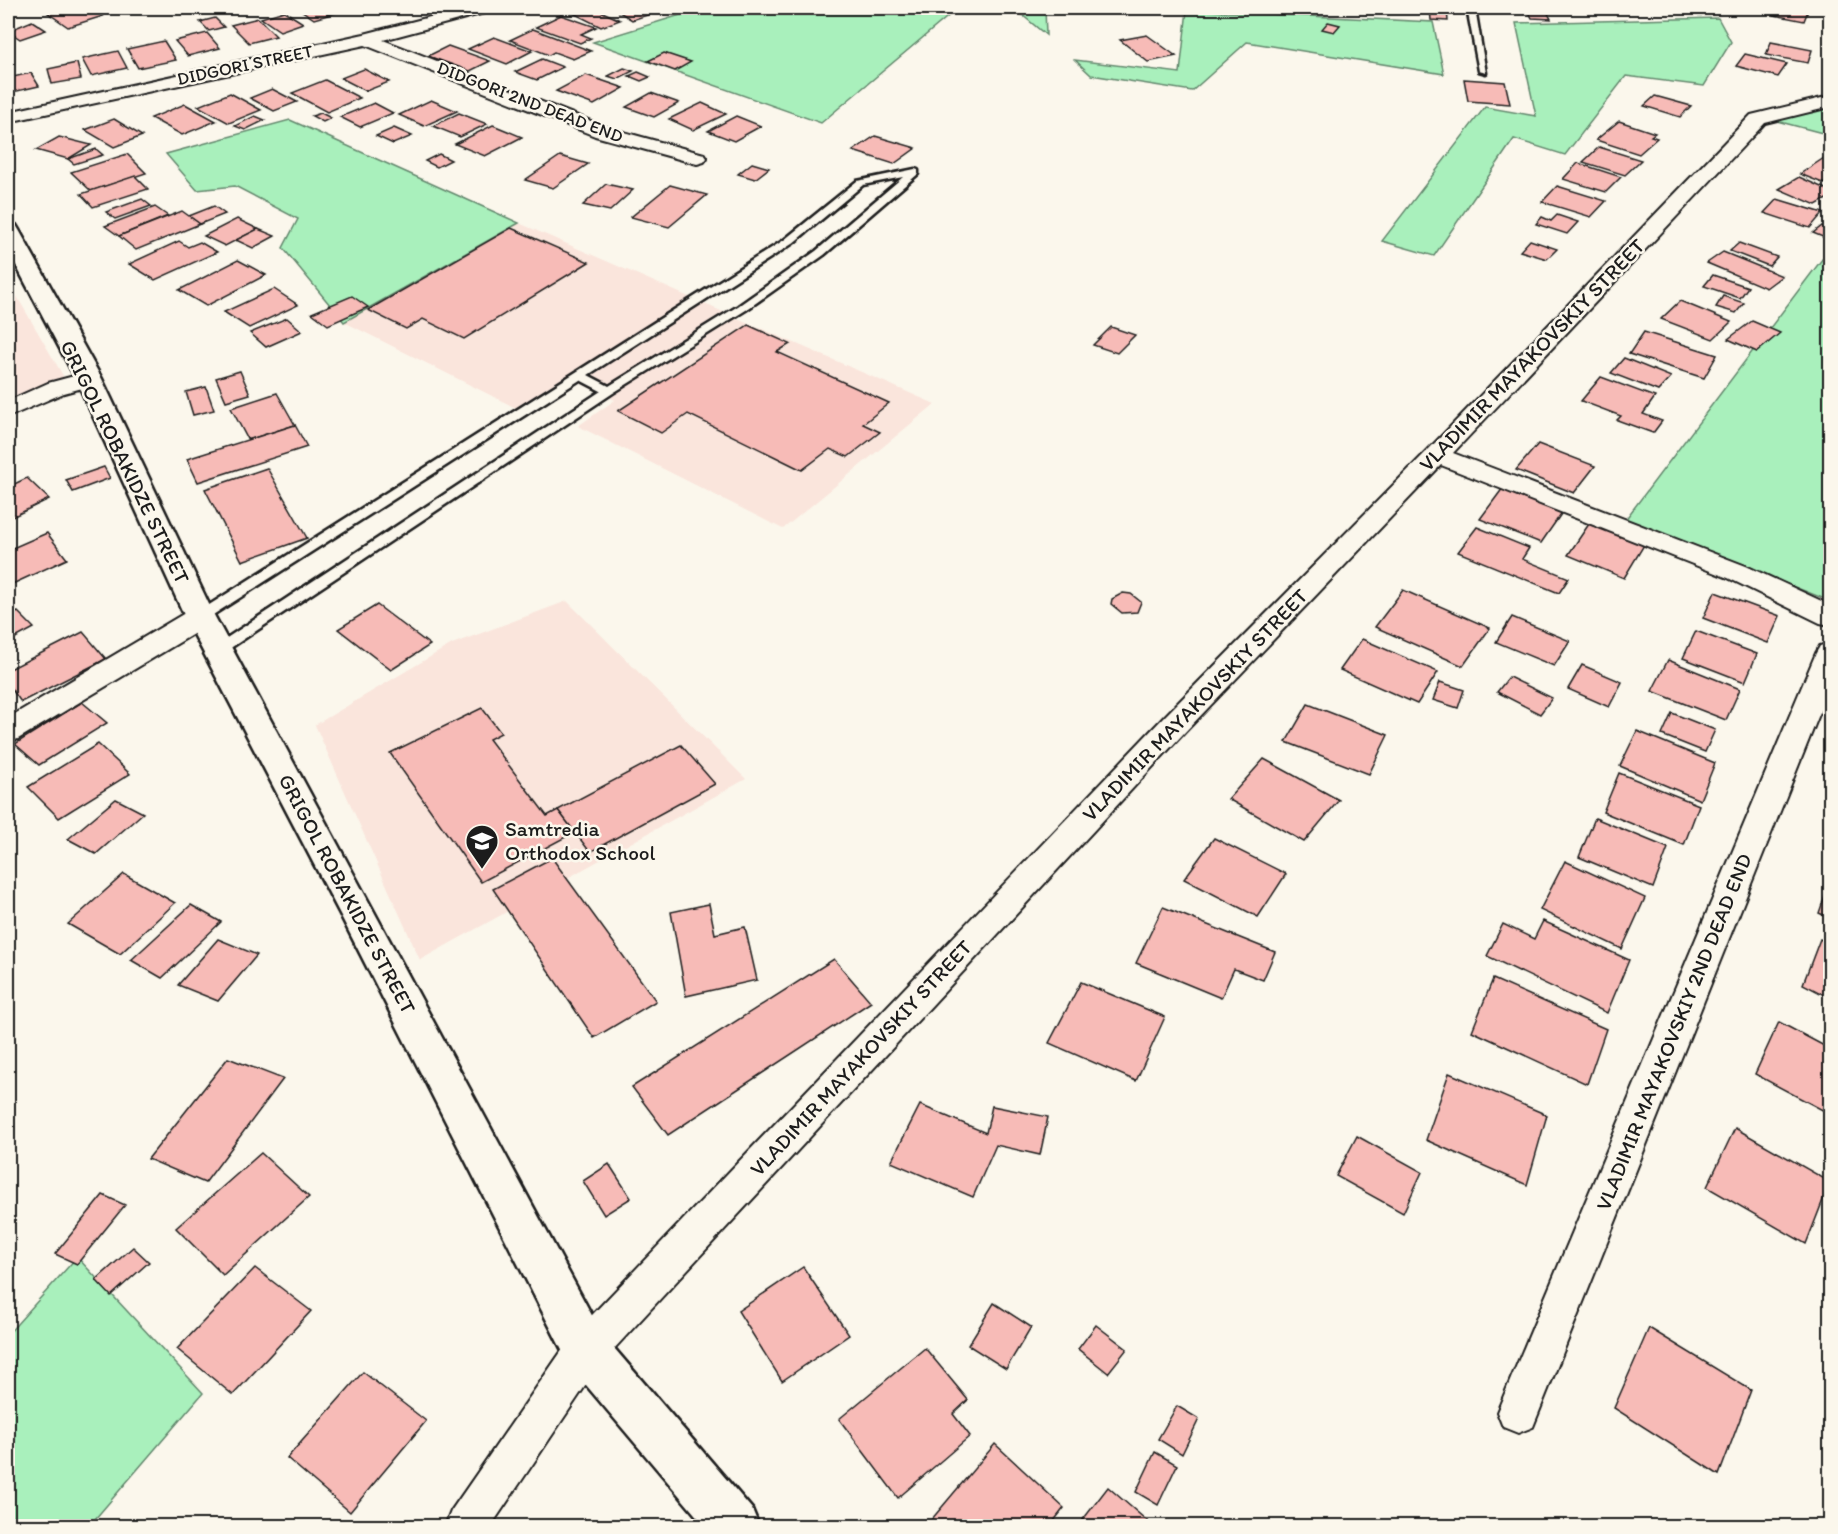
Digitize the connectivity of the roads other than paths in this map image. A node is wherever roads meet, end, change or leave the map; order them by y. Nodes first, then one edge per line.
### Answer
1 (482, 8) edge
2 (1472, 8) edge
3 (366, 39) junction
4 (1483, 71) dead end
5 (1830, 102) edge
6 (8, 117) edge
7 (697, 158) dead end
8 (8, 230) edge
9 (579, 374) junction
10 (88, 379) junction
11 (609, 391) junction
12 (8, 410) edge
13 (1437, 455) junction
14 (1830, 616) edge
15 (200, 617) junction
16 (218, 650) junction
17 (1830, 653) edge
18 (8, 731) edge
19 (586, 1350) junction
20 (1518, 1412) dead end
21 (466, 1527) edge
22 (735, 1527) edge

1 - 3 street, DIDGORI STREET
2 - 4 lane
3 - 6 street, DIDGORI STREET
3 - 7 street, DIDGORI 2ND DEAD END
5 - 13 street, VLADIMIR MAYAKOVSKIY STREET
8 - 10 street, GRIGOL ROBAKIDZE STREET
9 - 11 lane
9 - 11 lane
9 - 15 lane
10 - 12 street
10 - 15 street, GRIGOL ROBAKIDZE STREET
11 - 16 lane
13 - 14 street
13 - 19 street, VLADIMIR MAYAKOVSKIY STREET
15 - 16 street, GRIGOL ROBAKIDZE STREET
15 - 18 street
16 - 19 street, GRIGOL ROBAKIDZE STREET
17 - 20 street, VLADIMIR MAYAKOVSKIY 2ND DEAD END
19 - 21 street, VLADIMIR MAYAKOVSKIY STREET
19 - 22 street, GRIGOL ROBAKIDZE STREET

